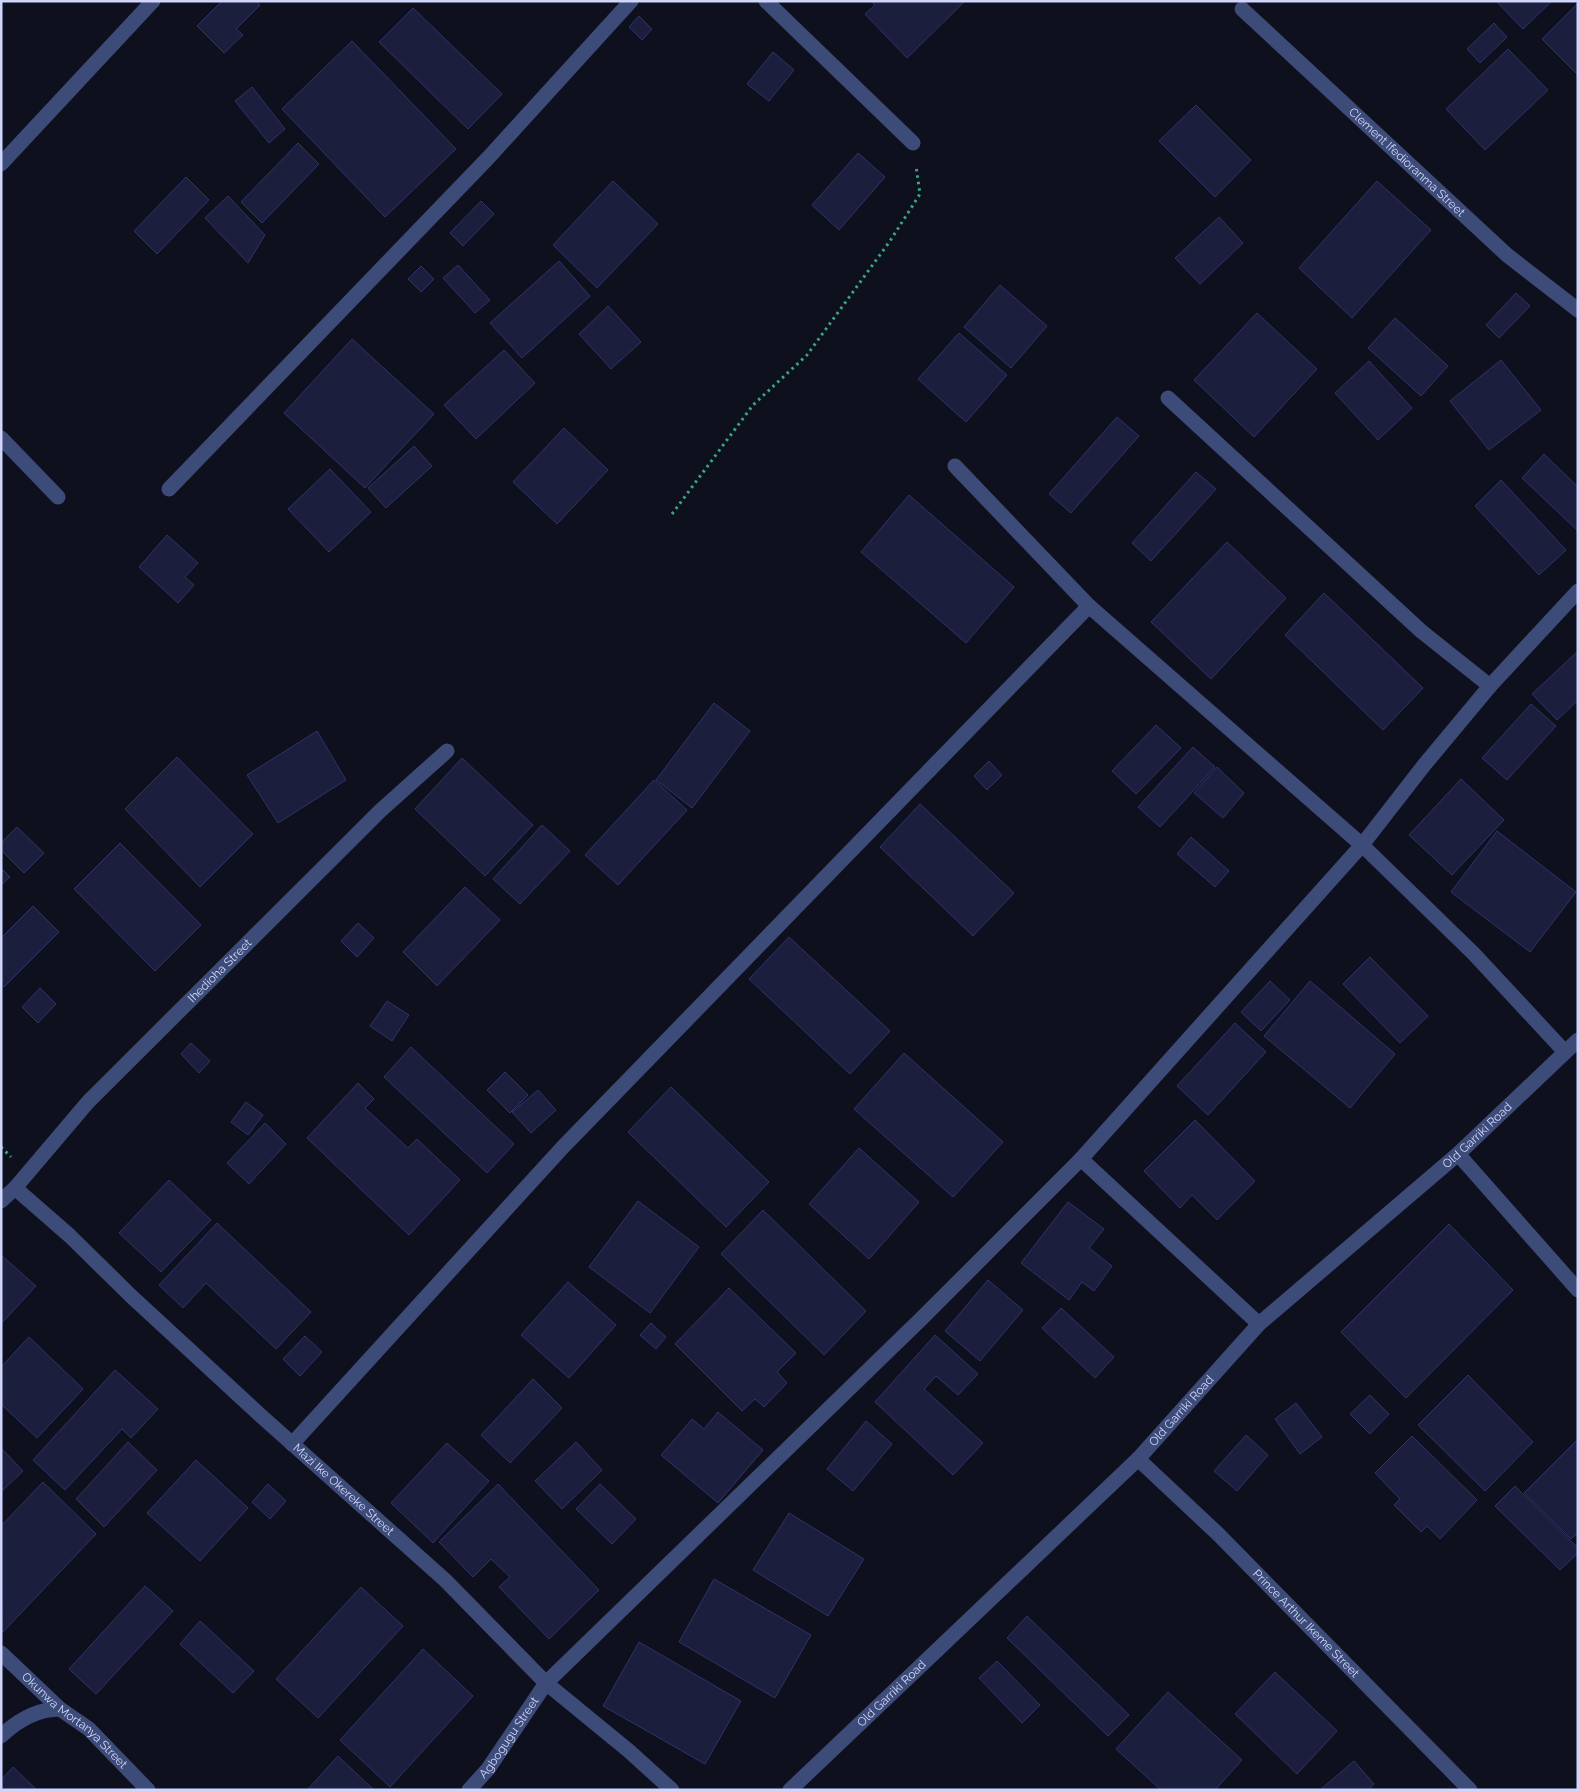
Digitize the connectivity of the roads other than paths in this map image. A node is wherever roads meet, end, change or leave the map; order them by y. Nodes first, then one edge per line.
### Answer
1 (153, 1) edge
2 (631, 1) edge
3 (766, 1) edge
4 (1242, 9) dead end
5 (913, 143) road end
6 (1, 164) edge
7 (1578, 310) edge
8 (1168, 398) dead end
9 (1, 438) edge
10 (955, 466) dead end
11 (169, 488) dead end
12 (58, 496) dead end
13 (1578, 591) edge
14 (1089, 606) junction
15 (1490, 686) junction
16 (447, 751) dead end
17 (1362, 845) junction
18 (1578, 1040) edge
19 (1565, 1052) junction
20 (1458, 1154) junction
21 (1081, 1159) junction
22 (15, 1188) junction
23 (1, 1201) edge
24 (1578, 1290) edge
25 (1259, 1324) junction
26 (292, 1444) junction
27 (1138, 1459) junction
28 (1, 1653) edge
29 (546, 1683) junction
30 (60, 1708) junction
31 (1, 1736) edge
32 (798, 1787) edge
33 (148, 1790) edge
34 (469, 1790) edge
35 (672, 1790) edge
36 (1470, 1790) edge

1 - 6 street
2 - 11 street
3 - 5 street
4 - 7 street, Clement Ifedioranma Street
8 - 15 street
9 - 12 street
10 - 14 street
13 - 15 street, Agbogugu Street
14 - 17 street
14 - 26 street
15 - 17 street, Agbogugu Street
16 - 22 street, Ihedioha Street
17 - 19 street
17 - 21 street, Agbogugu Street
18 - 19 street, Old Garriki Road
19 - 20 street, Old Garriki Road
20 - 24 street
20 - 25 street, Old Garriki Road
21 - 25 street
21 - 29 street, Agbogugu Street
22 - 23 street, Ihedioha Street
22 - 26 street, Mazi Ike Okereke Street
25 - 27 street, Old Garriki Road
26 - 29 street, Mazi Ike Okereke Street
27 - 32 street, Old Garriki Road
27 - 36 street, Prince Arthur Ikeme Street
28 - 30 street, Okunwa Mortanya Street
29 - 34 street, Agbogugu Street
29 - 35 street, Mazi Ike Okereke Street
30 - 31 street
30 - 33 street, Okunwa Mortanya Street

